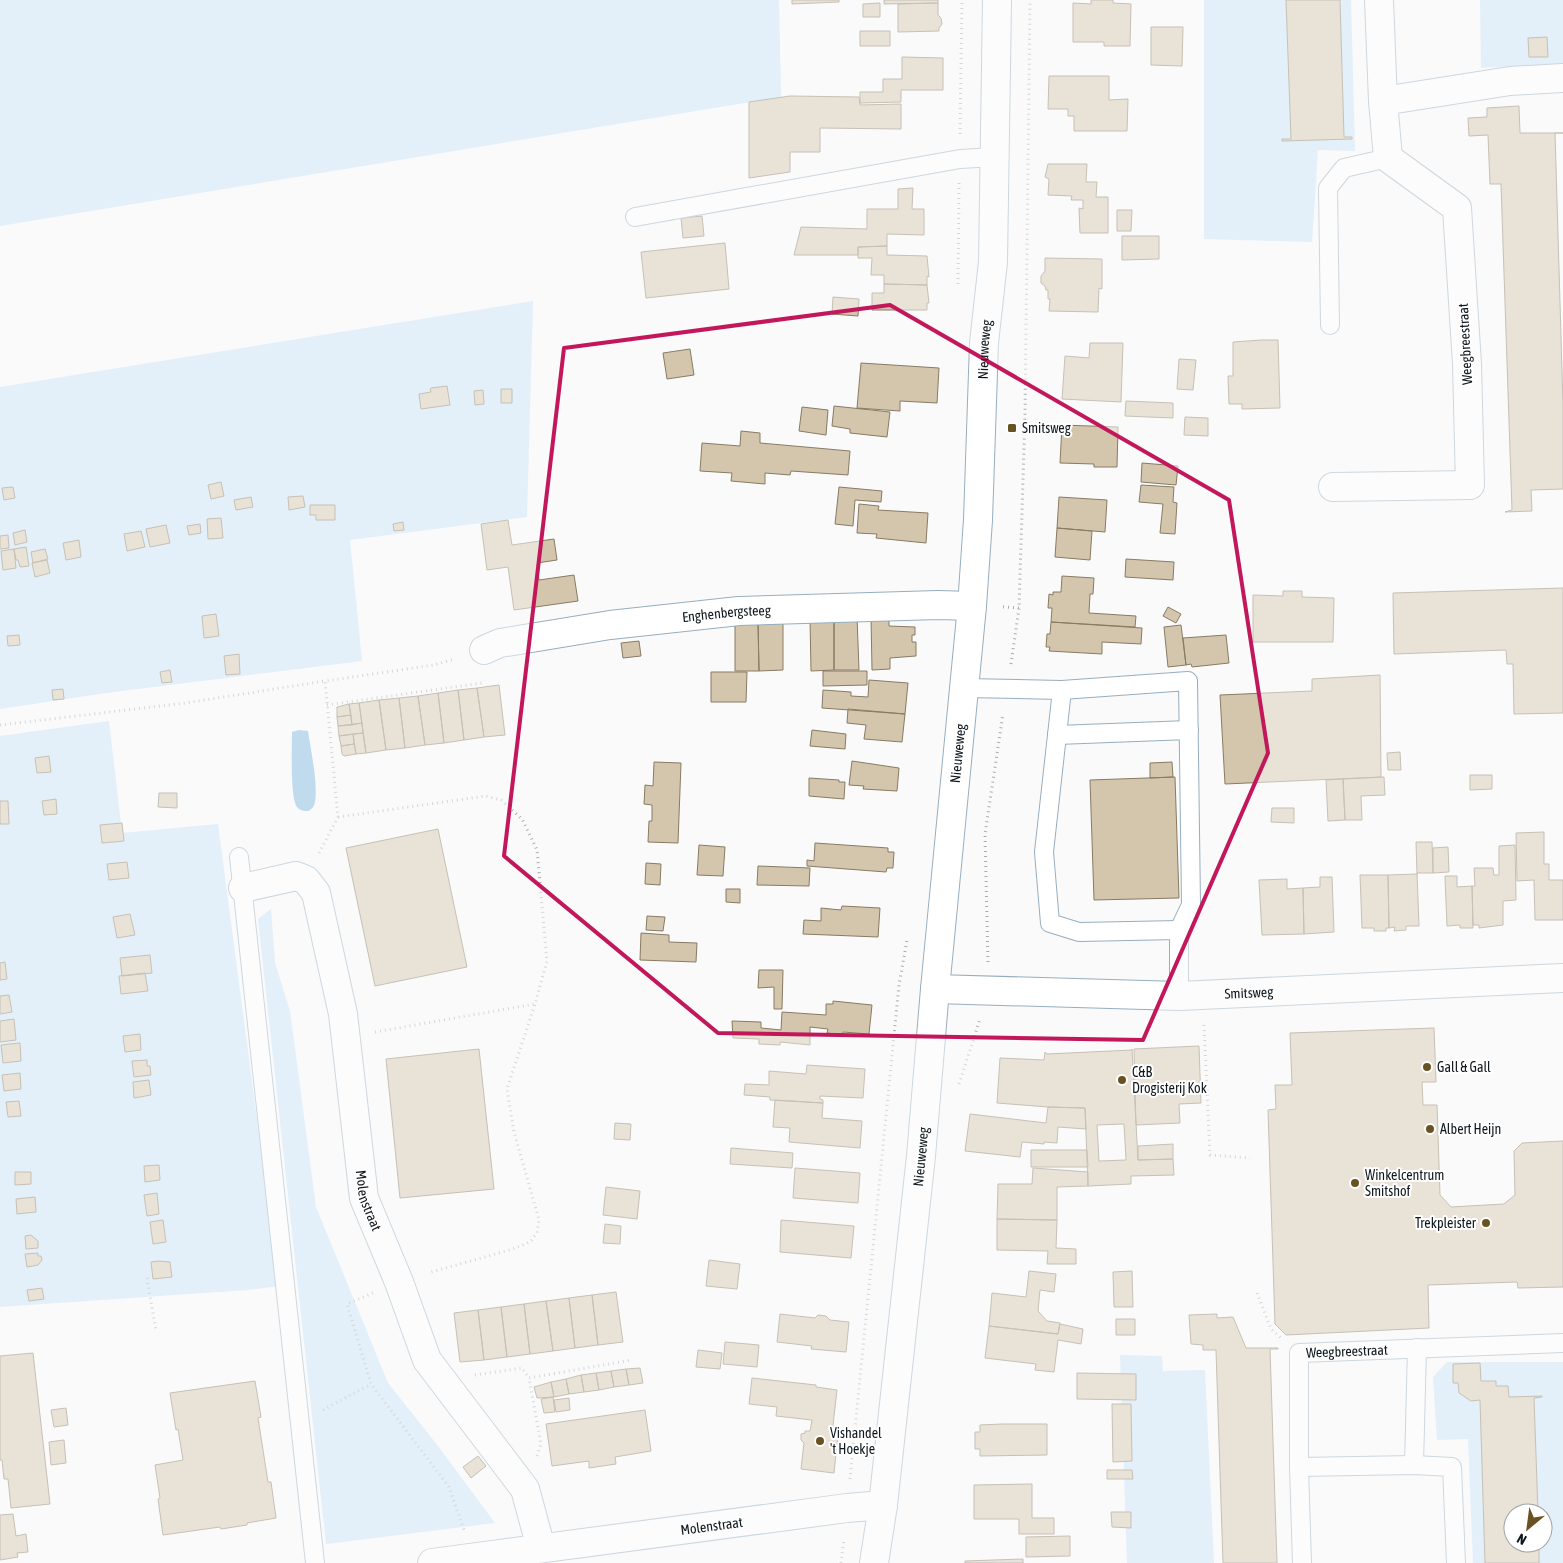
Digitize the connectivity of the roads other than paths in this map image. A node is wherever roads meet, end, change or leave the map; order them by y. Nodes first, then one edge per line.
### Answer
1 (997, 0) edge
2 (1378, 0) edge
3 (1563, 78) edge
4 (1383, 101) junction
5 (995, 157) junction
6 (1388, 158) junction
7 (635, 217) dead end
8 (1330, 325) dead end
9 (1333, 487) dead end
10 (972, 606) junction
11 (492, 646) road end
12 (964, 688) junction
13 (1062, 690) junction
14 (1189, 730) junction
15 (1057, 736) junction
16 (239, 857) dead end
17 (243, 888) junction
18 (1179, 930) junction
19 (1563, 978) edge
20 (935, 989) junction
21 (1191, 996) junction
22 (1563, 1343) edge
23 (1417, 1348) junction
24 (1414, 1465) junction
25 (1299, 1467) junction
26 (883, 1505) junction
27 (541, 1548) junction
28 (315, 1563) edge
29 (432, 1563) edge
30 (874, 1563) edge
31 (1302, 1563) edge
32 (1456, 1563) edge

1 - 5 street, Nieuweweg
2 - 4 street
3 - 4 street
4 - 6 street
5 - 7 lane
5 - 10 street, Nieuweweg
6 - 8 lane
6 - 9 street, Weegbreestraat
10 - 11 street, Enghenbergsteeg
10 - 12 street, Nieuweweg
12 - 13 lane
12 - 20 street, Nieuweweg
13 - 14 lane
13 - 15 lane
14 - 15 lane
14 - 18 lane
15 - 18 lane
16 - 17 lane
17 - 27 street, Molenstraat
17 - 28 lane
18 - 21 lane
19 - 21 street, Smitsweg
20 - 21 street, Smitsweg
20 - 26 street, Nieuweweg
22 - 23 lane, Weegbreestraat
23 - 24 lane
23 - 25 lane, Weegbreestraat
24 - 25 lane
24 - 32 lane
25 - 31 lane, Weegbreestraat
26 - 27 street, Molenstraat
26 - 30 street, Nieuweweg
27 - 29 street, Molenstraat

